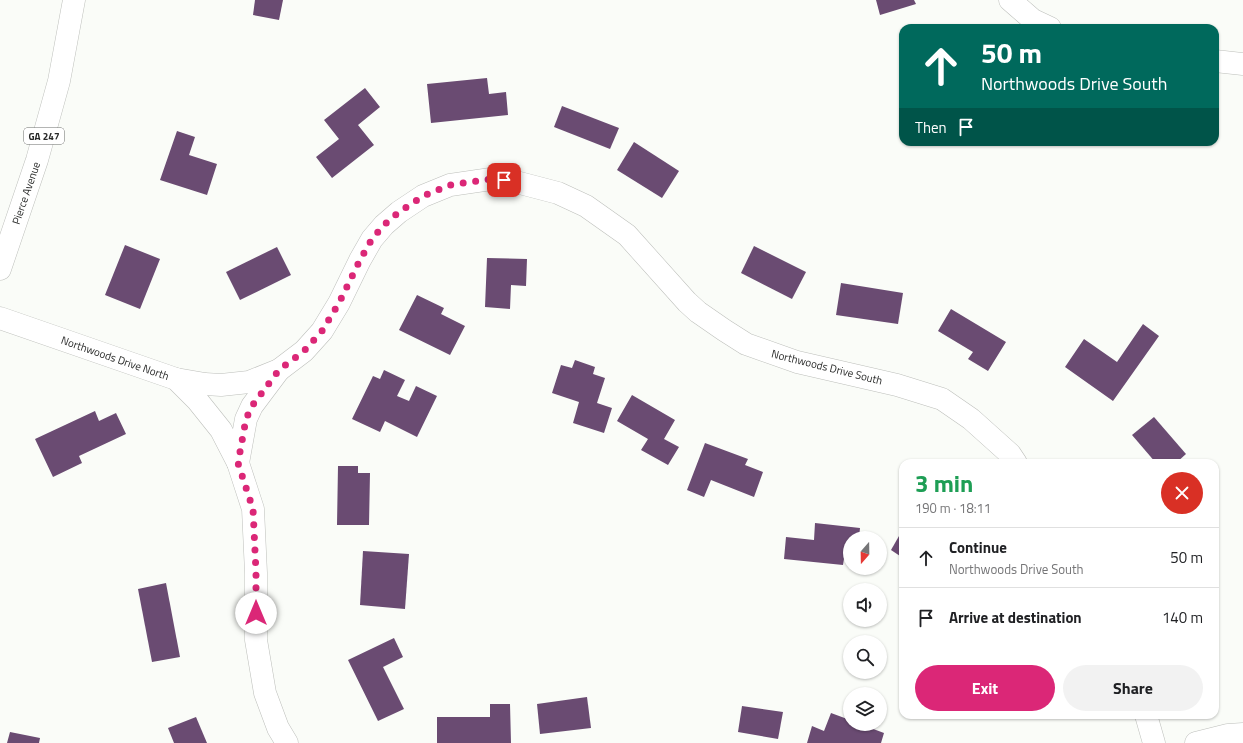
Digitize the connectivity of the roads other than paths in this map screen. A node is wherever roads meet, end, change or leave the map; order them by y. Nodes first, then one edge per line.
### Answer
1 (74, 0) edge
2 (1010, 0) edge
3 (1042, 24) edge
4 (1219, 61) edge
5 (1243, 64) edge
6 (0, 269) edge
7 (0, 318) edge
8 (279, 370) junction
9 (176, 379) junction
10 (1013, 459) edge
11 (238, 463) junction
12 (1147, 719) edge
13 (1243, 734) edge
14 (287, 743) edge
15 (1154, 743) edge
16 (1196, 743) edge

1 - 6 street, Pierce Avenue / GA 247
2 - 3 street
4 - 5 street
7 - 9 street, Northwoods Drive North
8 - 9 street, Northwoods Drive South
8 - 10 street, Northwoods Drive South
8 - 11 street, Northwoods Drive South
9 - 11 street, Northwoods Drive North
11 - 14 street, Northwoods Drive North
12 - 15 street
13 - 16 street

